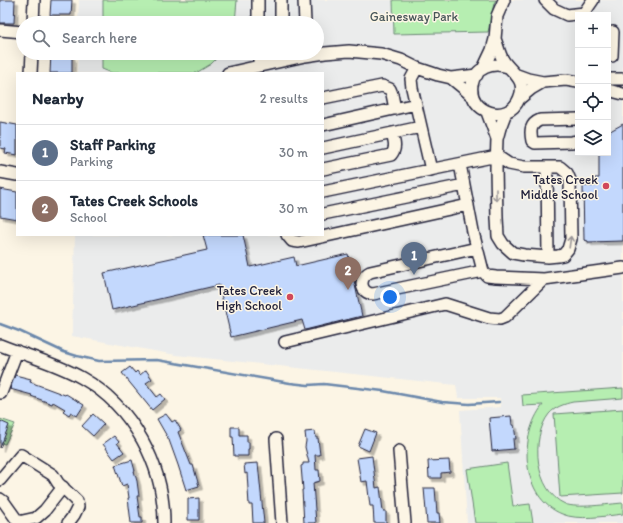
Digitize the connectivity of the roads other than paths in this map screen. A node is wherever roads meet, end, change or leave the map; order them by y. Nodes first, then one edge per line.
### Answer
1 (34, 0) edge
2 (258, 0) edge
3 (281, 0) edge
4 (304, 0) edge
5 (504, 0) edge
6 (545, 0) edge
7 (594, 0) edge
8 (33, 16) edge
9 (258, 16) edge
10 (281, 16) edge
11 (304, 16) edge
12 (0, 30) edge
13 (16, 31) edge
14 (613, 32) dead end
15 (495, 40) junction
16 (324, 53) edge
17 (611, 56) edge
18 (32, 60) edge
19 (260, 60) edge
20 (277, 60) edge
21 (508, 67) junction
22 (417, 68) junction
23 (262, 70) edge
24 (31, 72) edge
25 (239, 72) edge
26 (480, 72) junction
27 (517, 75) junction
28 (451, 78) junction
29 (611, 79) edge
30 (623, 79) edge
31 (543, 82) junction
32 (575, 82) edge
33 (611, 91) edge
34 (623, 94) edge
35 (473, 97) junction
36 (324, 98) edge
37 (519, 99) junction
38 (416, 104) junction
39 (395, 109) junction
40 (487, 112) junction
41 (506, 112) junction
42 (575, 119) edge
43 (324, 125) edge
44 (421, 127) junction
45 (392, 133) junction
46 (497, 139) junction
47 (575, 141) edge
48 (324, 148) edge
49 (497, 156) junction
50 (460, 164) junction
51 (548, 166) junction
52 (324, 169) edge
53 (431, 170) junction
54 (0, 172) edge
55 (16, 175) edge
56 (464, 185) junction
57 (324, 192) edge
58 (468, 205) junction
59 (324, 214) edge
60 (288, 236) edge
61 (477, 248) junction
62 (548, 257) junction
63 (623, 268) edge
64 (482, 271) junction
65 (544, 279) junction
66 (285, 342) dead end
67 (0, 344) edge
68 (17, 351) junction
69 (0, 393) edge
70 (276, 438) dead end
71 (399, 451) dead end
72 (0, 480) edge
73 (63, 487) junction
74 (0, 499) edge
75 (19, 522) edge
76 (68, 523) edge
77 (164, 523) edge
78 (282, 523) edge
79 (405, 523) edge

1 - 8 street
2 - 9 street
3 - 10 street
4 - 11 street
5 - 15 street
6 - 7 street
12 - 13 street
14 - 17 street
15 - 21 street
15 - 26 street
16 - 22 street
18 - 24 street
19 - 23 street
20 - 23 street
21 - 26 street
21 - 27 street
22 - 28 street
22 - 38 street
23 - 25 street
26 - 28 street
26 - 35 street
27 - 31 street
27 - 37 street
28 - 35 street
29 - 30 street
31 - 32 street
31 - 37 street
33 - 34 street
35 - 40 street
36 - 39 street
37 - 41 street
38 - 39 street
38 - 44 street
39 - 43 street
40 - 41 street
40 - 46 street
41 - 46 street
42 - 47 street
44 - 45 street
44 - 53 street
45 - 48 street
45 - 52 street
46 - 49 street
49 - 50 street
49 - 51 street
49 -> 62 street
50 - 53 street
50 - 56 street
51 - 62 street
62 -> 51 street
53 - 57 street
54 - 55 street
56 - 58 street
56 - 59 street
58 - 60 street
58 - 61 street
61 - 64 street
61 - 64 street
63 - 65 street
64 - 65 street
65 - 66 street
67 - 68 street
68 - 69 street
68 - 77 street
70 - 78 street
71 - 79 street
72 - 73 street
73 - 75 street
73 - 76 street
74 - 75 street

